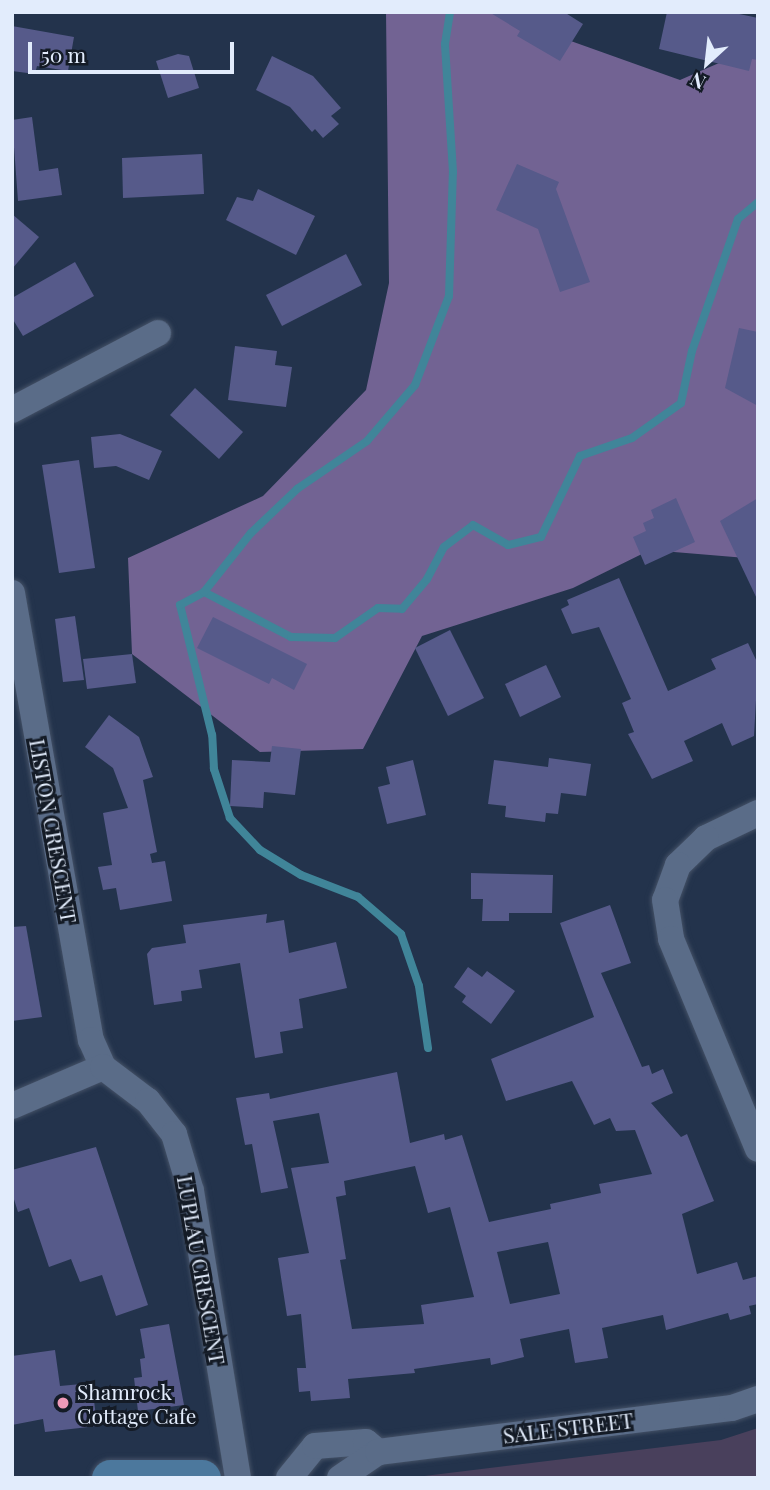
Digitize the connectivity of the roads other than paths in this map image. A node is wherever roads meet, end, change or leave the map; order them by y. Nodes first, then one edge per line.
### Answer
1 (158, 333) dead end
2 (12, 410) edge
3 (12, 593) edge
4 (758, 813) edge
5 (103, 1067) junction
6 (12, 1106) edge
7 (758, 1149) edge
8 (758, 1399) edge
9 (378, 1452) junction
10 (110, 1478) edge
11 (202, 1478) edge
12 (238, 1478) edge
13 (289, 1478) edge
14 (340, 1478) edge

1 - 2 street
3 - 5 street, LISTON CRESCENT
4 - 7 street
5 - 6 street
5 - 12 street, LUPLAU CRESCENT
8 - 9 street, SALE STREET
9 - 13 street, SALE STREET
9 - 14 street, SALE STREET
10 - 11 street

